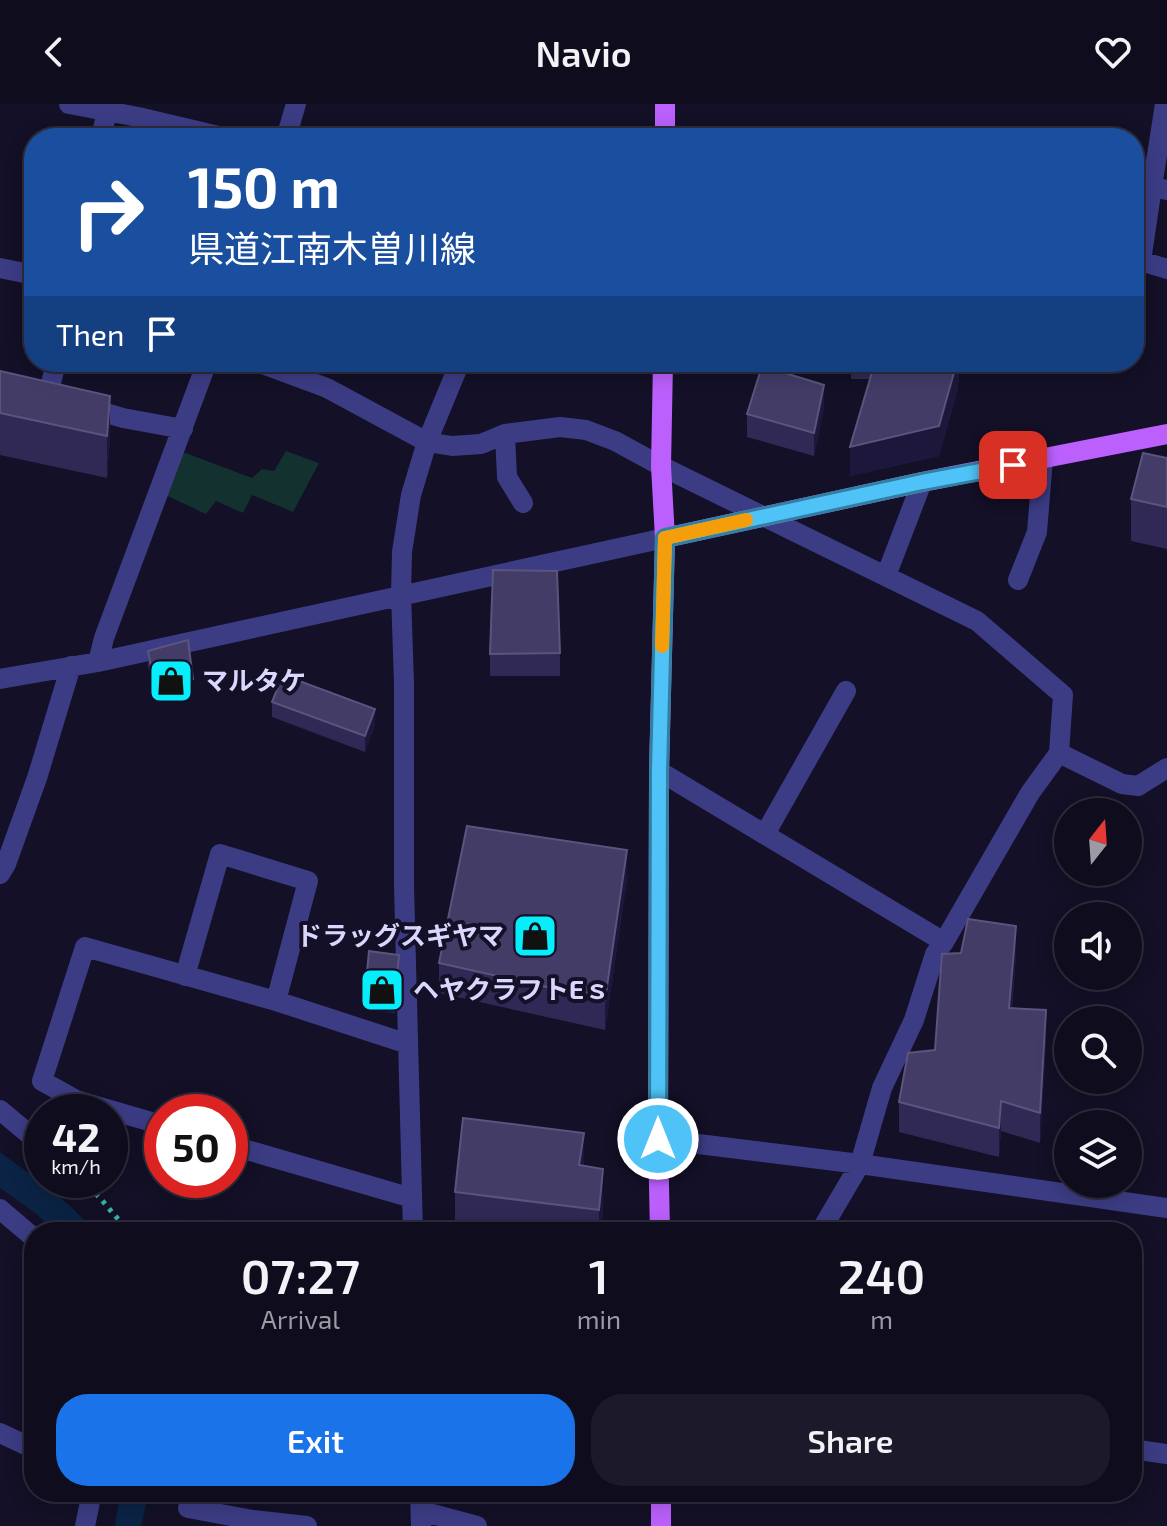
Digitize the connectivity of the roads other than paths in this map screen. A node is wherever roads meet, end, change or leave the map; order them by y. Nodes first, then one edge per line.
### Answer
1 (69, 104) edge
2 (296, 104) edge
3 (665, 104) edge
4 (1165, 104) edge
5 (107, 111) junction
6 (140, 111) edge
7 (103, 128) edge
8 (195, 128) edge
9 (289, 128) edge
10 (665, 128) edge
11 (1160, 188) edge
12 (1144, 240) edge
13 (1144, 262) edge
14 (0, 268) edge
15 (1167, 269) edge
16 (24, 273) edge
17 (54, 372) edge
18 (203, 372) edge
19 (284, 372) edge
20 (456, 372) edge
21 (663, 372) edge
22 (24, 393) edge
23 (48, 396) junction
24 (183, 429) junction
25 (505, 434) junction
26 (1167, 434) edge
27 (427, 442) junction
28 (1043, 459) junction
29 (661, 466) junction
30 (922, 482) junction
31 (523, 503) dead end
32 (763, 516) junction
33 (665, 538) junction
34 (886, 576) junction
35 (1018, 580) dead end
36 (401, 594) junction
37 (98, 662) junction
38 (71, 666) junction
39 (0, 679) edge
40 (846, 691) dead end
41 (1059, 753) junction
42 (1167, 768) edge
43 (659, 771) junction
44 (765, 834) junction
45 (2, 866) edge
46 (944, 942) junction
47 (185, 976) junction
48 (276, 1001) junction
49 (408, 1044) junction
50 (0, 1110) edge
51 (144, 1120) edge
52 (24, 1130) edge
53 (658, 1139) junction
54 (248, 1150) edge
55 (860, 1164) junction
56 (412, 1198) junction
57 (1167, 1208) edge
58 (0, 1209) edge
59 (413, 1222) edge
60 (660, 1222) edge
61 (826, 1222) edge
62 (24, 1229) edge
63 (0, 1433) edge
64 (24, 1444) edge
65 (1142, 1450) edge
66 (1167, 1454) edge
67 (90, 1502) edge
68 (661, 1502) edge
69 (188, 1508) dead end
70 (421, 1510) edge
71 (252, 1523) edge
72 (85, 1526) edge
73 (307, 1526) edge
74 (477, 1526) edge
75 (661, 1526) edge

1 - 5 street
2 - 9 street
3 - 10 main road
4 - 11 street
5 - 6 street
5 - 7 street
6 - 8 street
11 - 12 street
13 - 15 street
14 - 16 street
17 - 23 street
18 - 24 street
19 - 27 street
20 - 27 street
21 - 29 main road
22 - 23 street
23 - 24 street
24 - 37 street
25 - 27 street
25 - 29 street
25 - 31 street
26 - 28 main road
27 - 36 street
28 - 30 main road
28 - 35 street
29 - 32 street
29 - 33 main road
30 - 32 main road
30 - 34 street
32 - 33 main road
32 - 34 street
33 - 36 street
33 - 43 main road
34 - 41 street
36 - 37 street
36 - 49 street
37 - 38 street
38 - 39 street
38 - 45 street
40 - 44 street
41 - 42 street
41 - 46 street
43 - 44 street
43 - 53 main road
44 - 46 street
46 - 55 street
47 - 48 street
47 - 48 street
47 - 51 street
48 - 49 street
49 - 56 street
50 - 52 street
53 - 55 street
53 - 60 main road
54 - 56 street
55 - 57 street
55 - 61 street
56 - 59 street
58 - 62 street
63 - 64 street
65 - 66 street
67 - 72 street
68 - 75 main road
69 - 71 street
70 - 74 street
71 - 73 street

